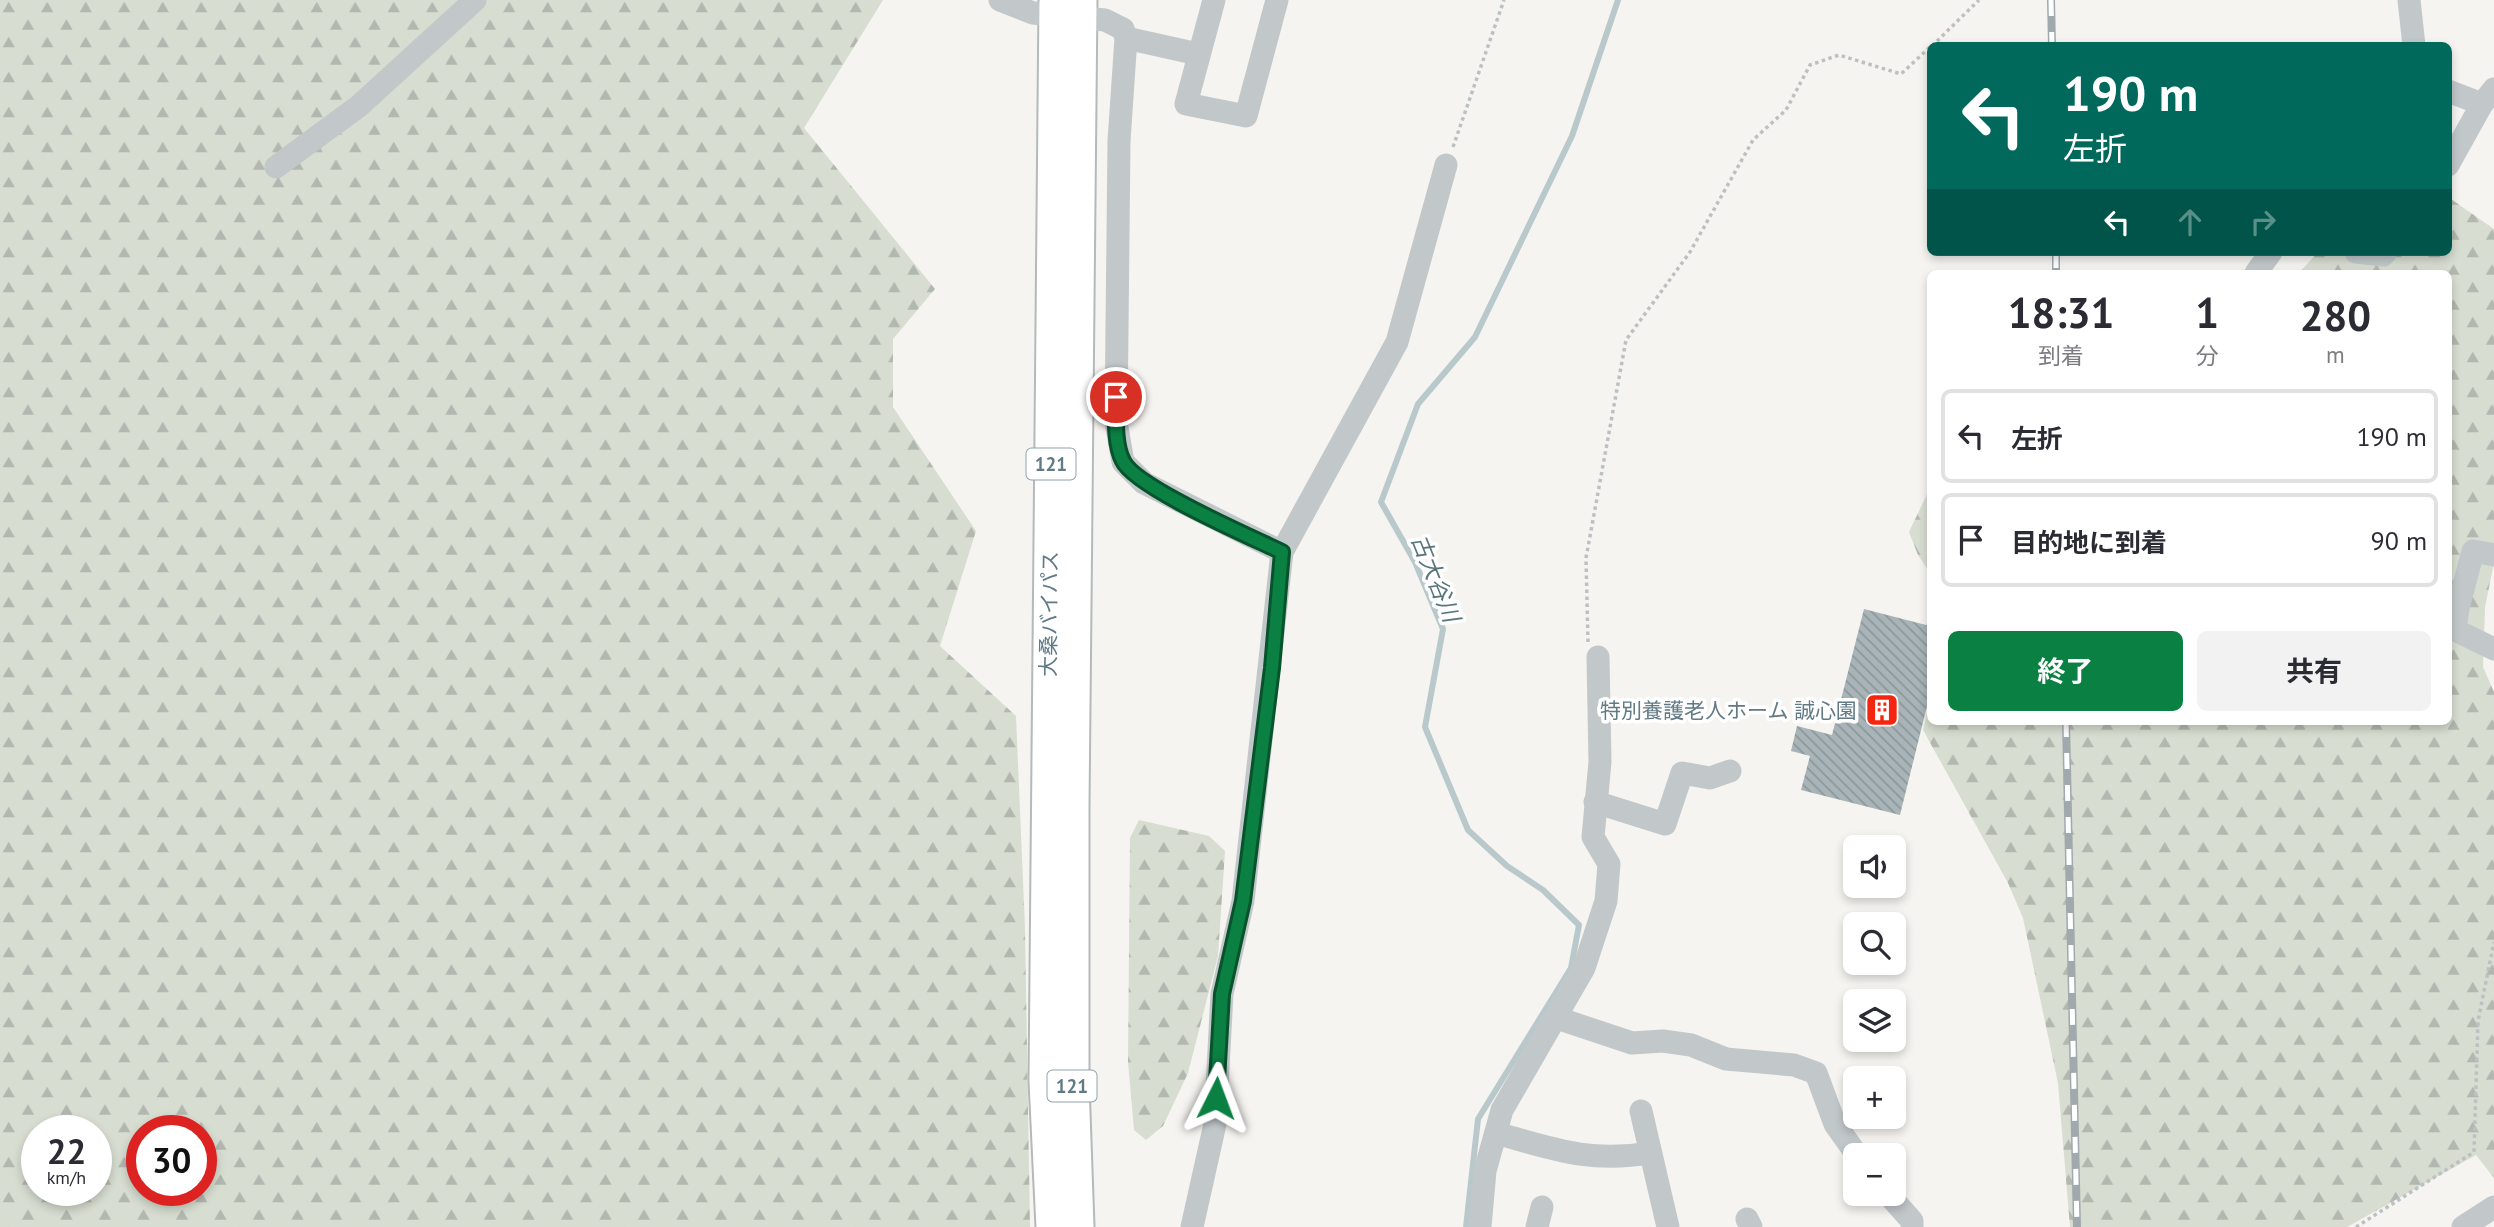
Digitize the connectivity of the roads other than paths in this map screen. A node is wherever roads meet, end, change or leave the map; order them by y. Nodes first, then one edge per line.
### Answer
1 (475, 0) edge
2 (1000, 0) edge
3 (1214, 0) edge
4 (1277, 0) edge
5 (2409, 0) edge
6 (1068, 9) edge
7 (1126, 38) junction
8 (2414, 42) edge
9 (1198, 54) junction
10 (2452, 92) edge
11 (2488, 97) edge
12 (2452, 158) edge
13 (1446, 165) road end
14 (276, 167) dead end
15 (1282, 552) junction
16 (2494, 555) edge
17 (2494, 649) edge
18 (1598, 657) road end
19 (1730, 771) dead end
20 (1594, 803) junction
21 (1059, 936) junction
22 (1558, 1017) junction
23 (1641, 1111) dead end
24 (1496, 1133) junction
25 (1848, 1143) edge
26 (1650, 1153) junction
27 (1899, 1206) edge
28 (2494, 1207) edge
29 (1053, 1227) edge
30 (1077, 1227) edge
31 (1192, 1227) edge
32 (1479, 1227) edge
33 (1668, 1227) edge
34 (1912, 1227) edge
35 (2463, 1227) edge

1 - 14 street
2 - 6 street
3 - 9 street
4 - 9 street
5 - 8 street
6 - 7 street
6 - 21 highway, 大桑バイパス / 121
7 - 9 street
7 - 15 street
10 - 11 street
11 - 12 street
13 - 15 street
15 - 31 street
16 - 17 street
18 - 20 street
19 - 20 street
20 - 22 street
21 - 29 highway, 大桑バイパス / 121
21 - 30 highway, 大桑バイパス / 121
22 - 24 street
22 - 25 street
23 - 26 street
24 - 26 street
24 - 32 street
26 - 33 street
27 - 34 street
28 - 35 street

